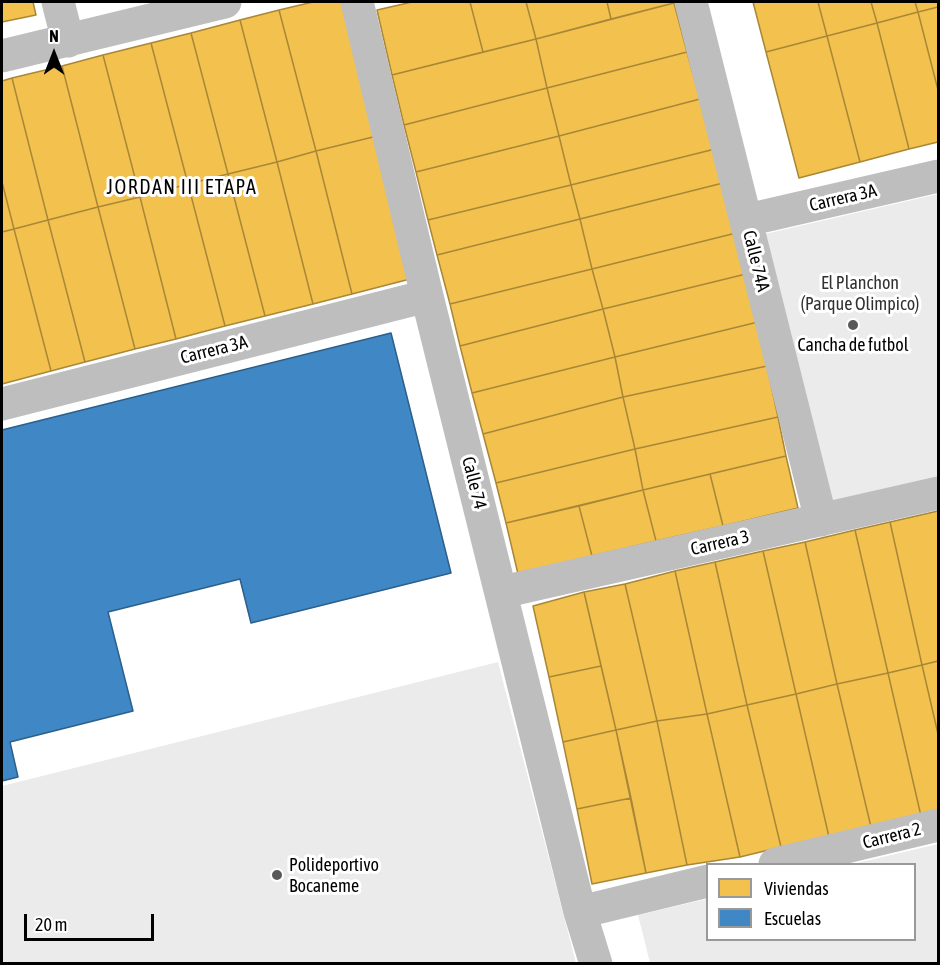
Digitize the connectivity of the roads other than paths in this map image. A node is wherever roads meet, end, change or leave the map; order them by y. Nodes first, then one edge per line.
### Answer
1 (58, 2) edge
2 (225, 2) edge
3 (357, 2) edge
4 (690, 2) edge
5 (68, 41) junction
6 (2, 56) edge
7 (939, 176) edge
8 (747, 220) junction
9 (427, 296) junction
10 (2, 404) edge
11 (939, 493) edge
12 (821, 520) junction
13 (502, 592) junction
14 (939, 825) edge
15 (779, 863) edge
16 (706, 881) edge
17 (580, 912) junction
18 (596, 963) edge

1 - 5 street
2 - 5 street
3 - 9 street, Calle 74
4 - 8 street, Calle 74A
5 - 6 street
7 - 8 street, Carrera 3A
8 - 12 street, Calle 74A
9 - 10 street, Carrera 3A
9 - 13 street, Calle 74
11 - 12 street, Carrera 3
12 - 13 street, Carrera 3
13 - 17 street, Calle 74
14 - 15 street, Carrera 2
16 - 17 street
17 - 18 street, Calle 74

